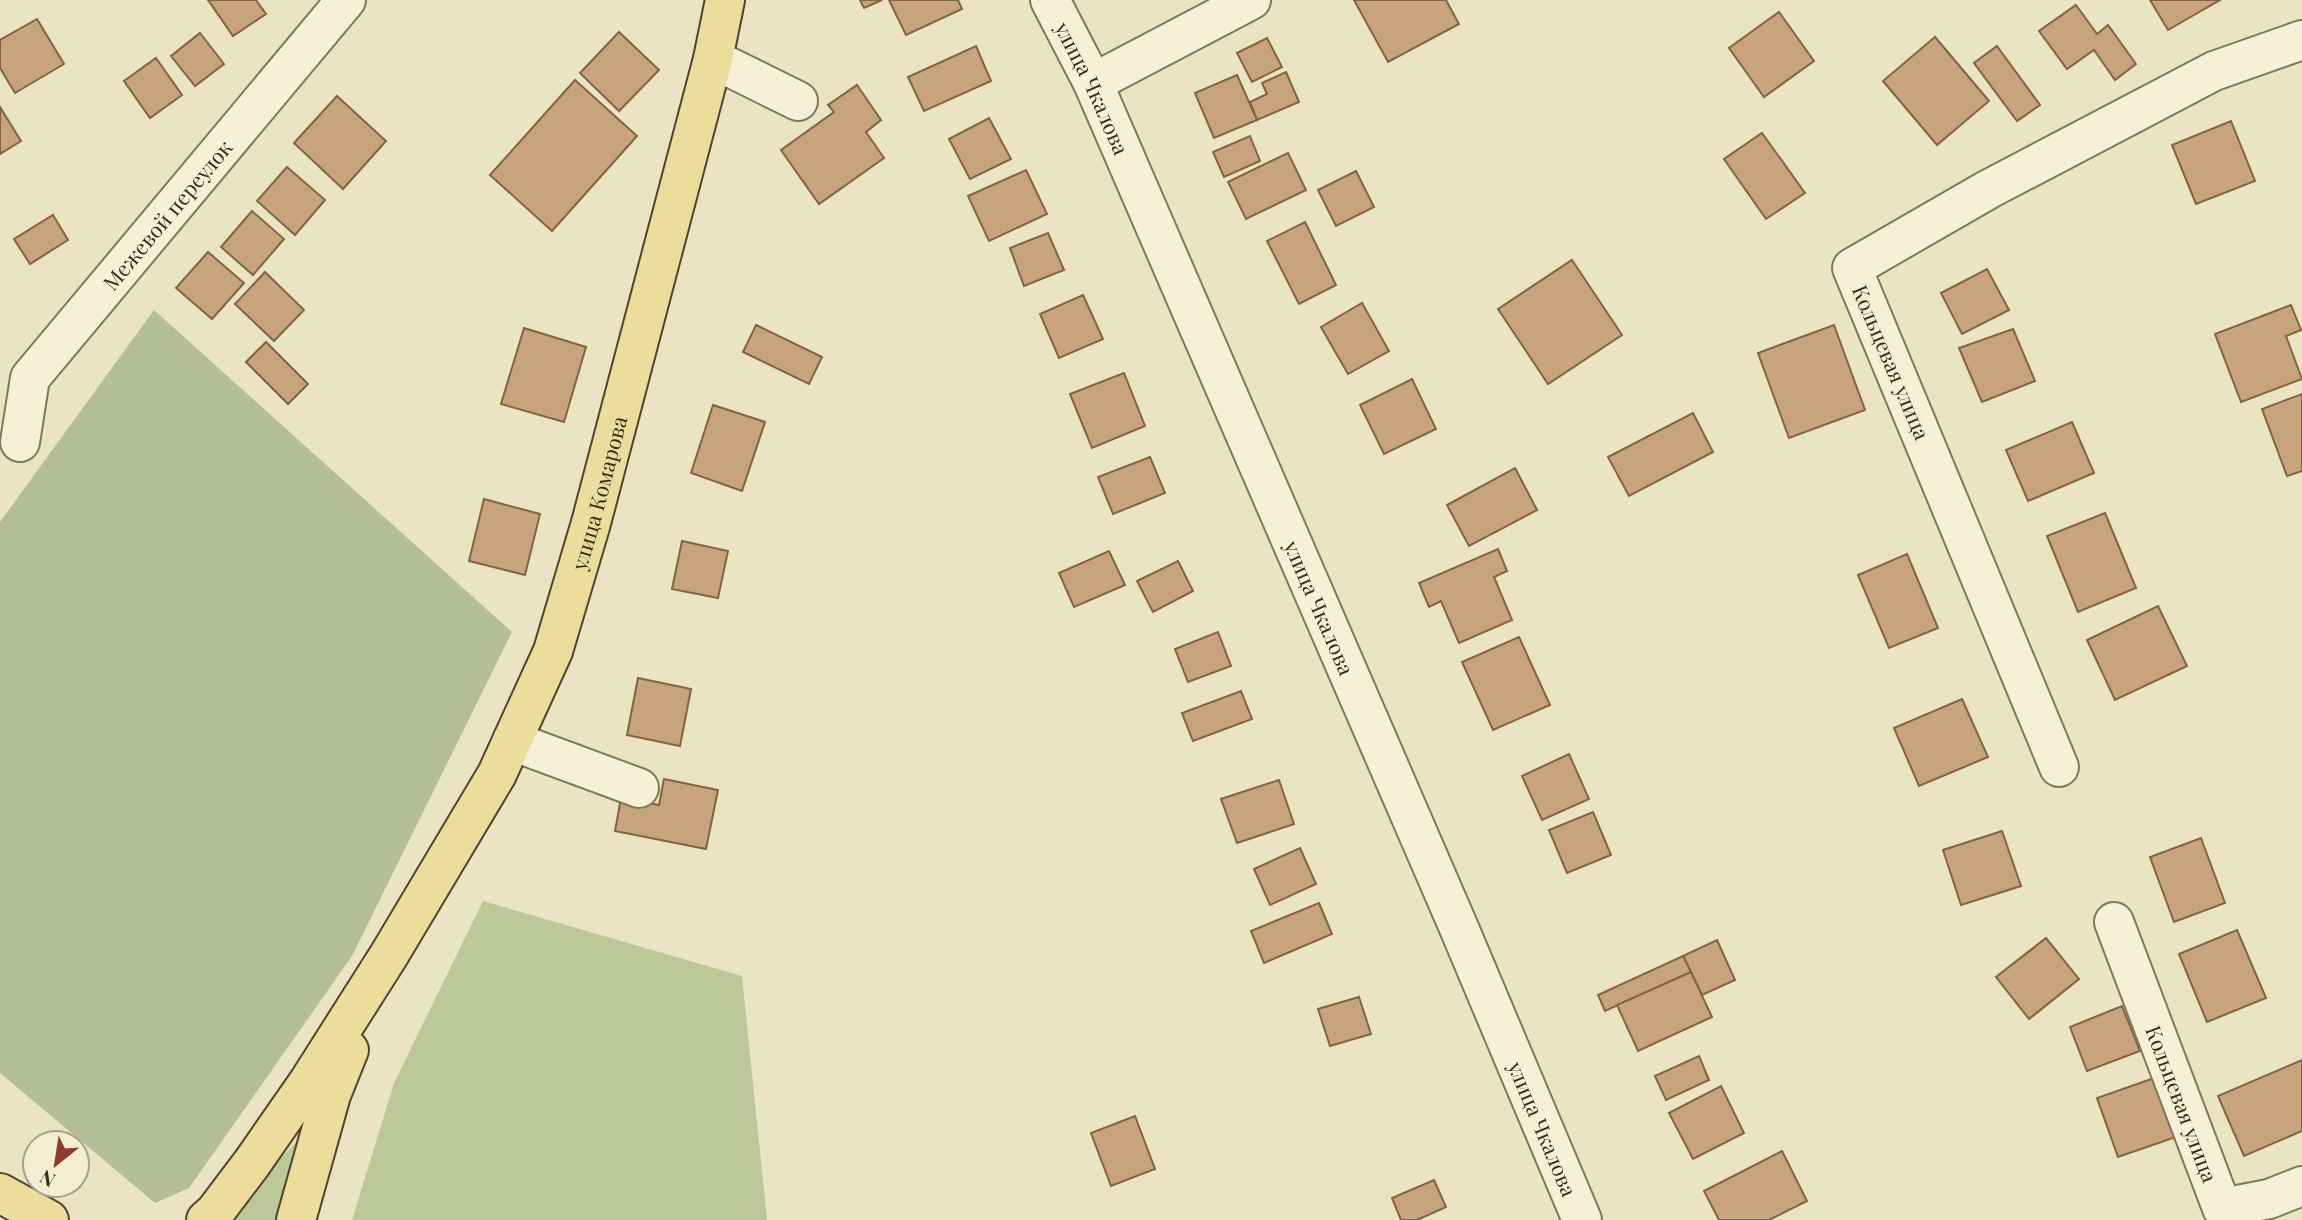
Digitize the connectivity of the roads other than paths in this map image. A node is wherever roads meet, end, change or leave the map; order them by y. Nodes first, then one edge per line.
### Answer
1 (346, 0) edge
2 (725, 0) edge
3 (1050, 0) edge
4 (1251, 0) edge
5 (2302, 40) edge
6 (713, 60) junction
7 (1093, 83) junction
8 (797, 101) dead end
9 (0, 404) edge
10 (10, 454) edge
11 (512, 741) junction
12 (2059, 767) dead end
13 (639, 788) dead end
14 (2114, 922) dead end
15 (389, 955) junction
16 (2302, 1186) edge
17 (0, 1193) edge
18 (48, 1220) edge
19 (206, 1220) edge
20 (296, 1220) edge
21 (1582, 1220) edge

1 - 10 street, Межевой переулок
2 - 6 main road, улица Комарова
3 - 7 street, улица Чкалова
4 - 7 street
5 - 12 street, Кольцевая улица
6 - 8 street
6 - 11 main road, улица Комарова
7 - 21 street, улица Чкалова
9 - 10 street
11 - 13 street
11 - 15 main road, улица Комарова
14 - 16 street, Кольцевая улица
15 - 19 main road
15 - 20 main road
17 - 18 main road

